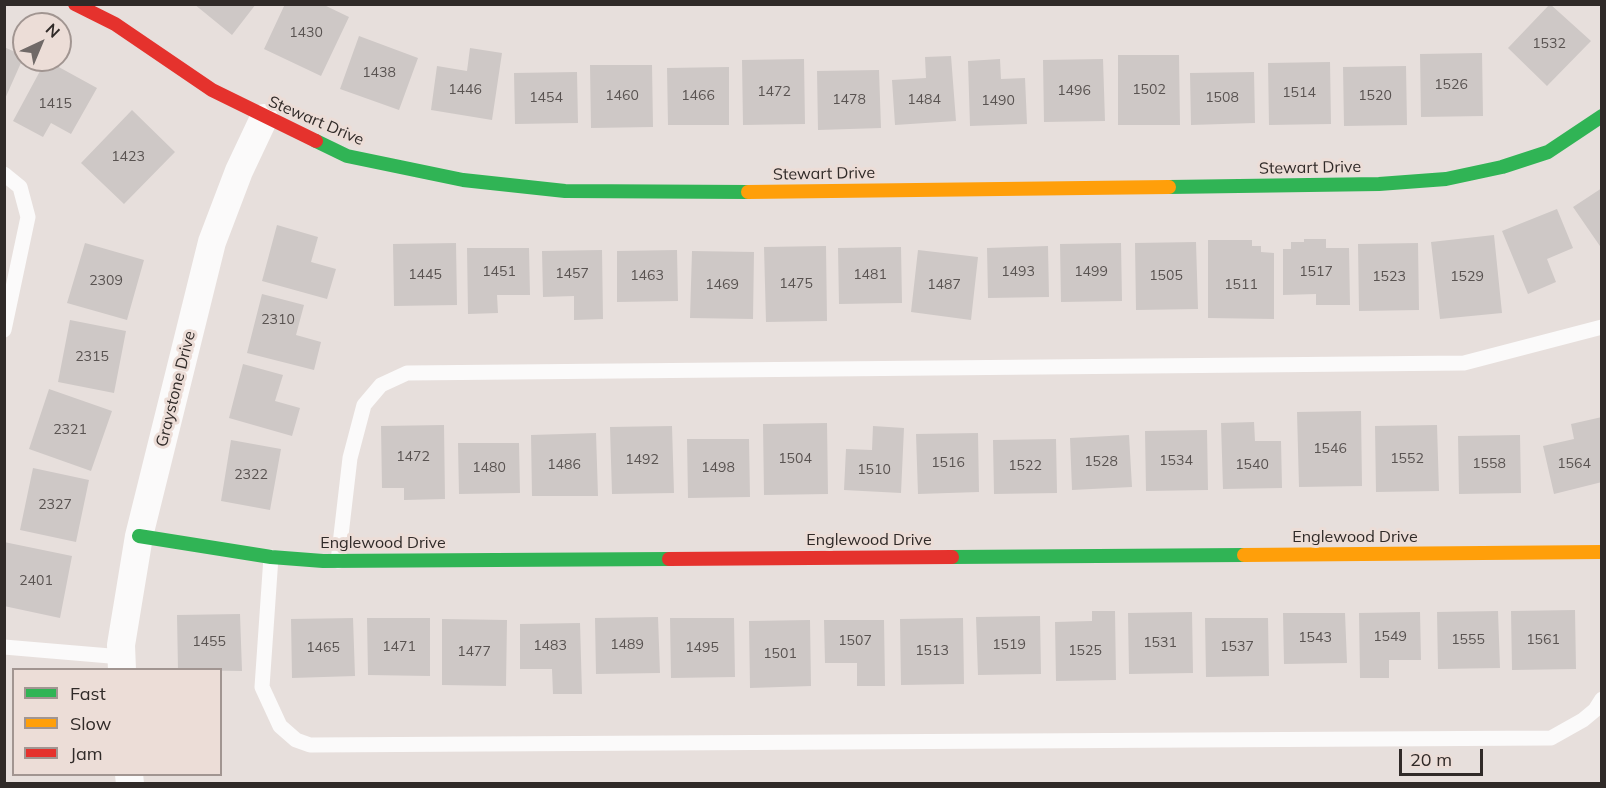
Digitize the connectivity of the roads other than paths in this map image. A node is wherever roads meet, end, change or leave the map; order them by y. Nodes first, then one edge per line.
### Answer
1 (75, 4) edge
2 (1602, 116) edge
3 (264, 118) junction
4 (4, 174) edge
5 (1602, 327) edge
6 (4, 330) edge
7 (139, 536) junction
8 (1602, 552) edge
9 (271, 557) junction
10 (338, 561) junction
11 (4, 647) edge
12 (122, 663) edge
13 (1602, 699) edge

1 - 3 street, Stewart Drive
2 - 3 street, Stewart Drive
3 - 7 street, Graystone Drive
4 - 6 lane
5 - 10 lane
7 - 9 street, Englewood Drive
7 - 12 street, Graystone Drive
8 - 10 street, Englewood Drive
9 - 10 street, Englewood Drive
9 - 13 lane
11 - 12 lane

